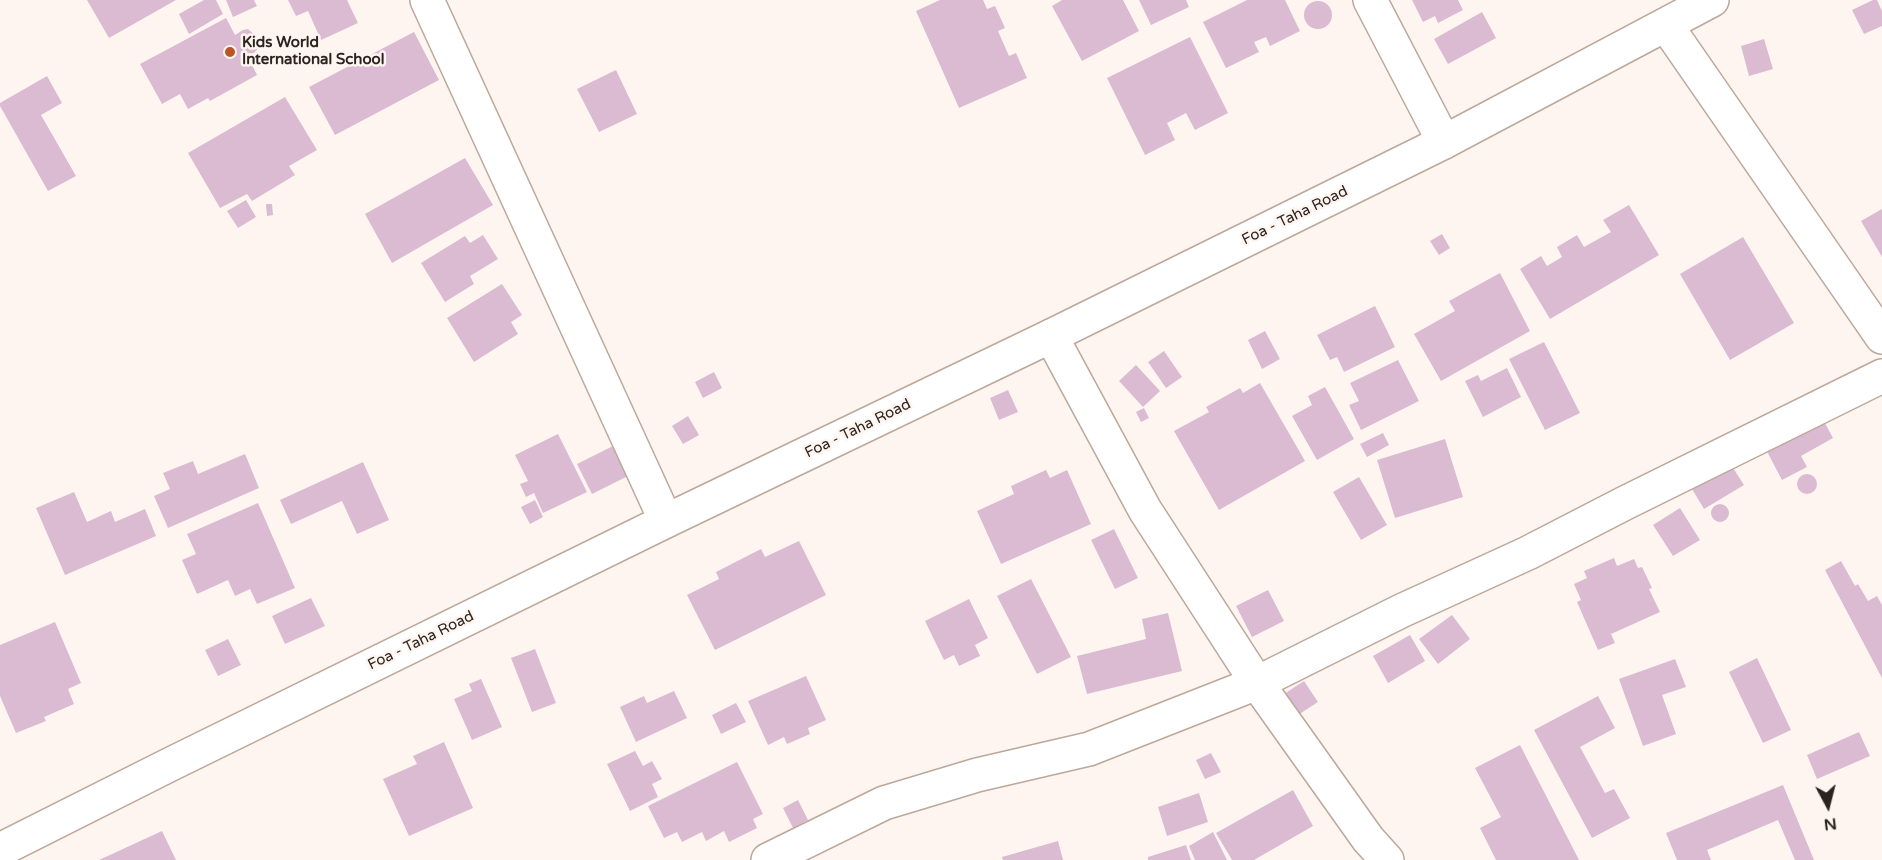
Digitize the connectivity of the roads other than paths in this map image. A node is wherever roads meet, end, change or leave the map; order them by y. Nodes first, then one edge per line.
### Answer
1 (427, 0) edge
2 (1370, 0) edge
3 (1712, 0) edge
4 (1666, 25) junction
5 (1444, 142) junction
6 (1051, 336) junction
7 (1882, 337) edge
8 (1882, 376) edge
9 (666, 521) junction
10 (1257, 683) junction
11 (0, 850) edge
12 (768, 860) edge
13 (1387, 860) edge

1 - 9 street
2 - 5 street
3 - 4 street, Foa - Taha Road
4 - 5 street, Foa - Taha Road
4 - 7 street
5 - 6 street, Foa - Taha Road
6 - 9 street, Foa - Taha Road
6 - 10 street
8 - 10 street
9 - 11 street, Foa - Taha Road
10 - 12 street
10 - 13 street

